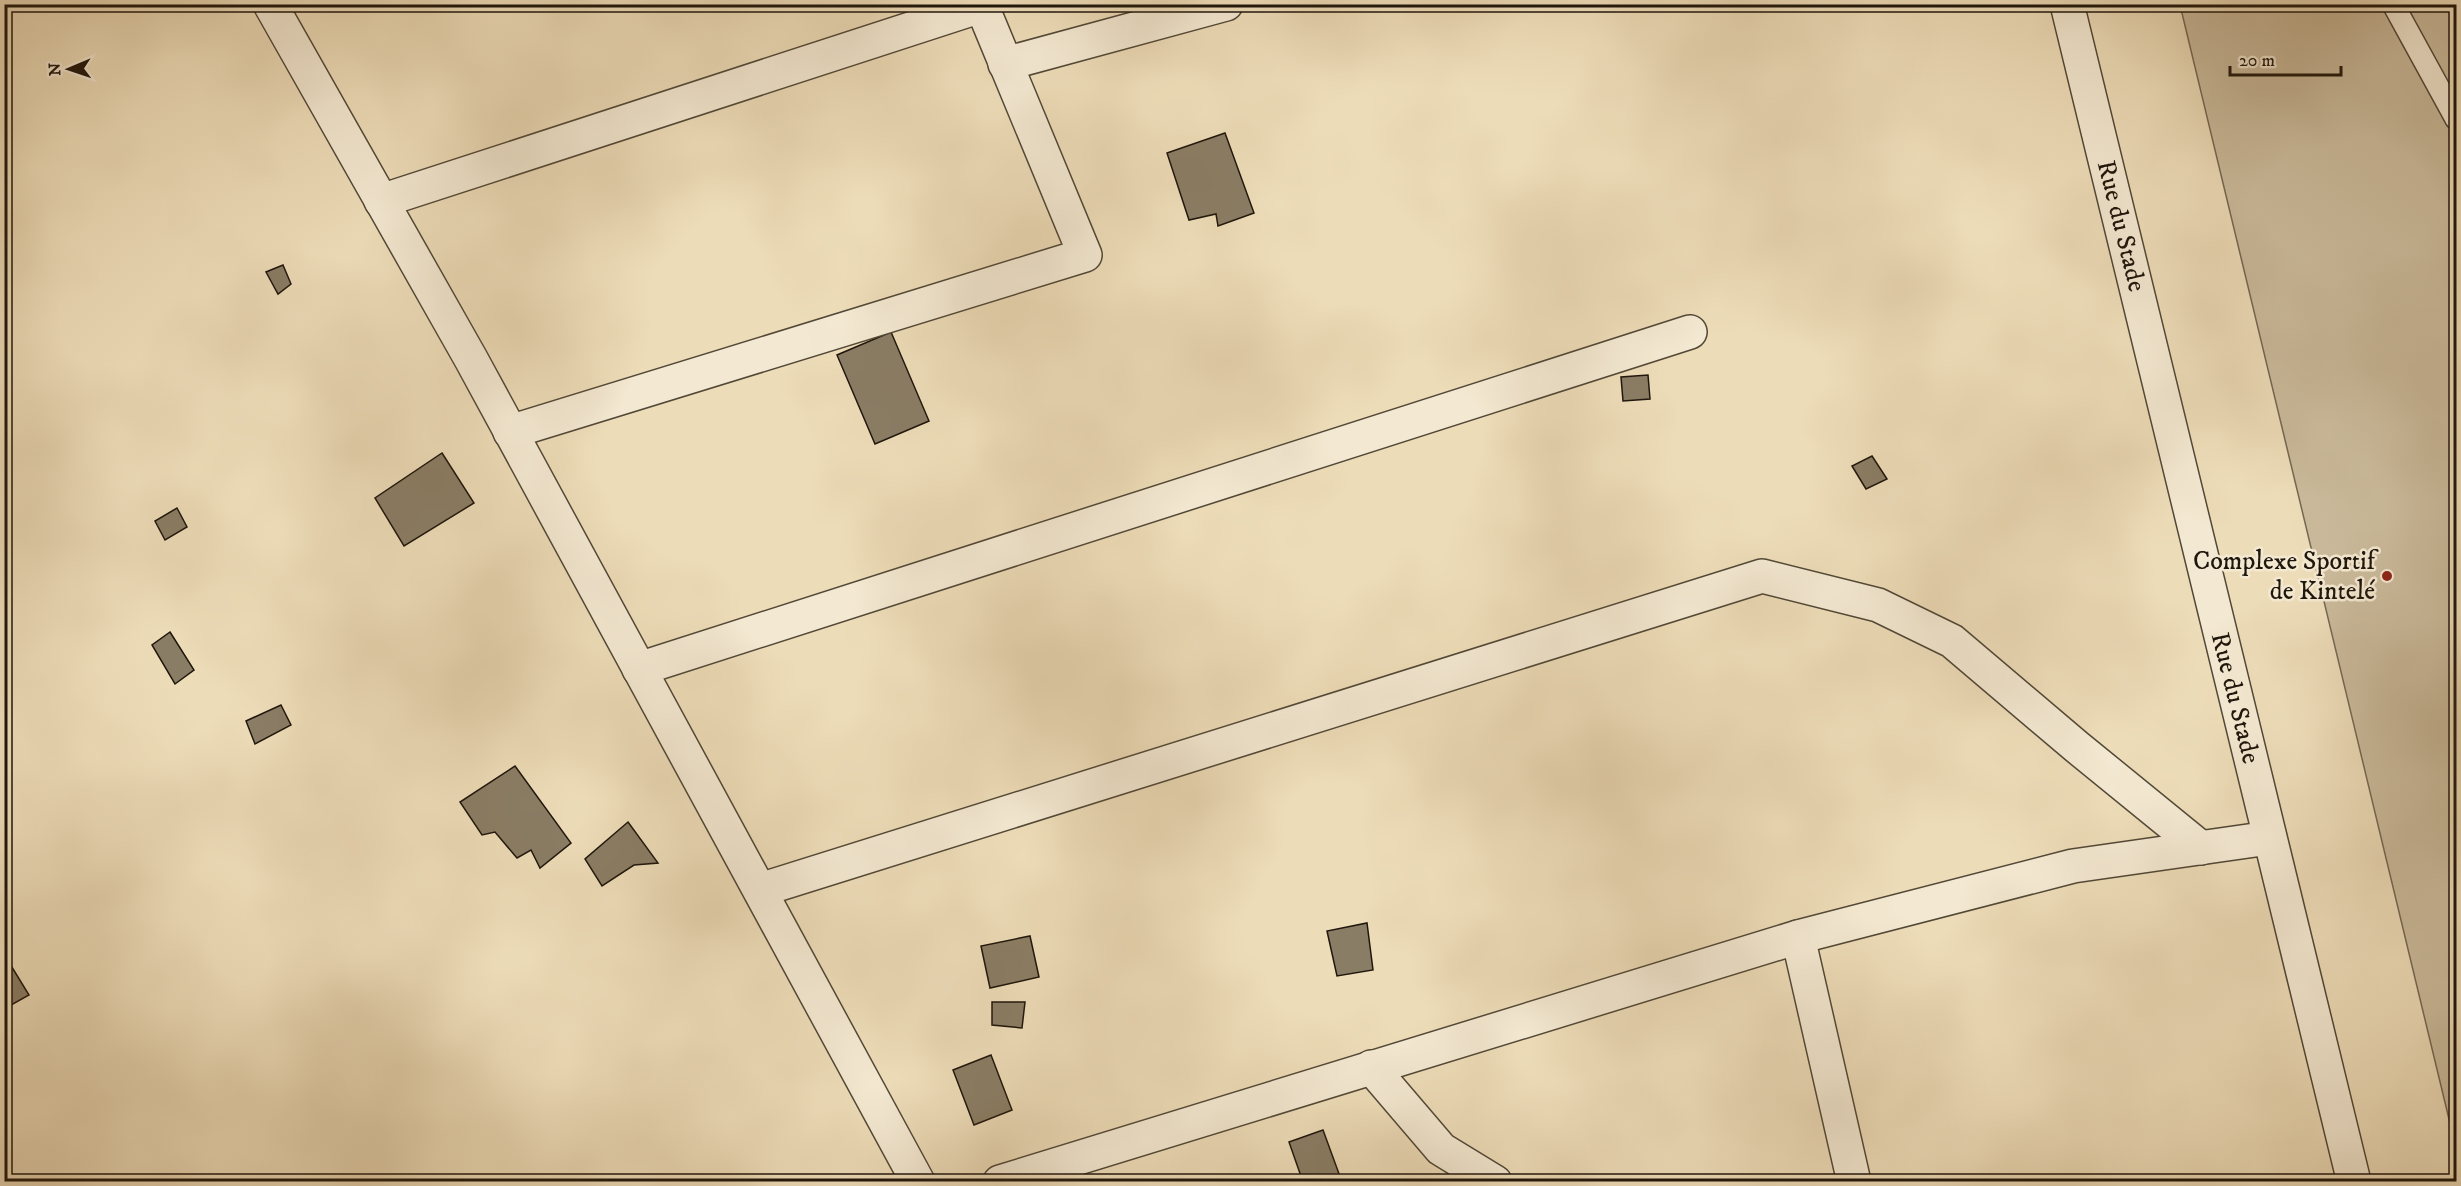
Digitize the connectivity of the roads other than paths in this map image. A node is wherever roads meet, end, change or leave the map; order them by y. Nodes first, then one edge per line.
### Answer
1 (270, 4) edge
2 (1226, 4) edge
3 (2067, 4) edge
4 (2393, 4) edge
5 (981, 5) edge
6 (1005, 64) junction
7 (2457, 119) edge
8 (381, 201) junction
9 (1690, 332) dead end
10 (510, 432) junction
11 (639, 669) junction
12 (2269, 838) junction
13 (2201, 848) junction
14 (760, 890) junction
15 (1798, 937) junction
16 (1371, 1067) junction
17 (1037, 1170) junction
18 (918, 1182) edge
19 (1000, 1182) edge
20 (1071, 1182) edge
21 (1495, 1182) edge
22 (1854, 1182) edge
23 (2354, 1182) edge

1 - 8 street
2 - 6 street
3 - 12 street, Rue du Stade
4 - 7 lane
5 - 6 street
5 - 8 street
6 - 10 street
8 - 10 street
9 - 11 street
10 - 11 street
11 - 14 street
12 - 13 street
12 - 23 street, Rue du Stade
13 - 14 street
13 - 15 street
14 - 18 street
15 - 16 street
15 - 22 street
16 - 17 street
16 - 21 street
17 - 19 street
17 - 20 street

